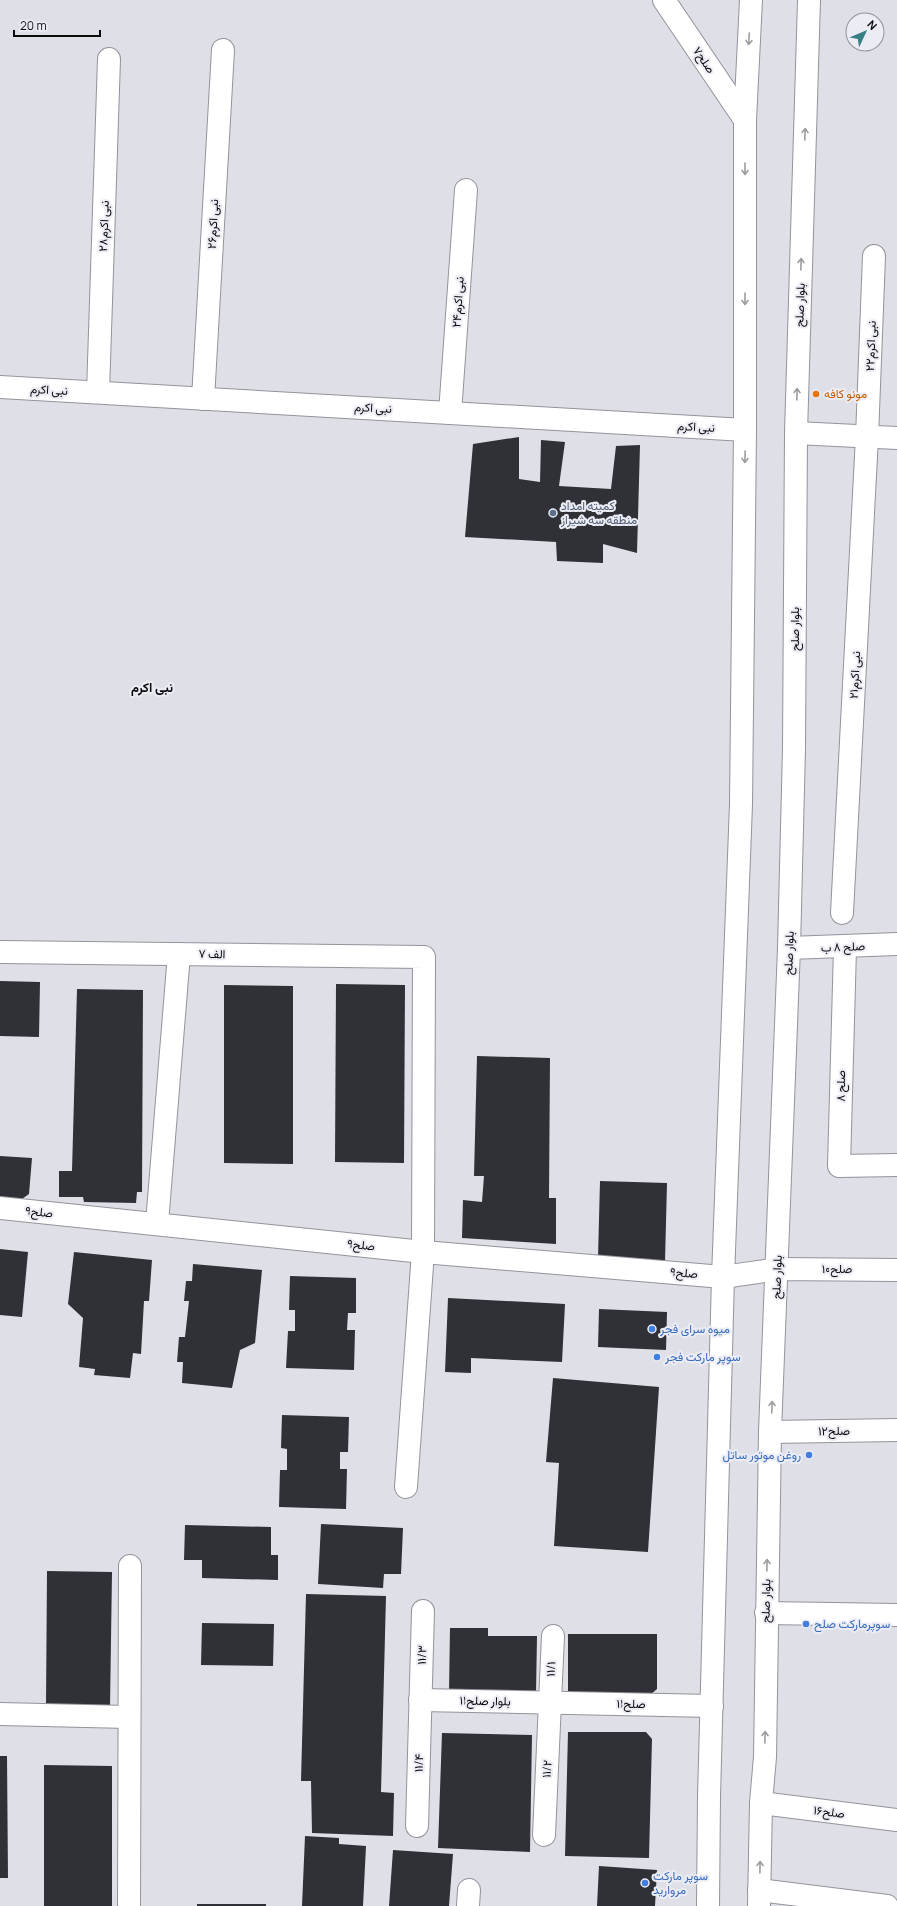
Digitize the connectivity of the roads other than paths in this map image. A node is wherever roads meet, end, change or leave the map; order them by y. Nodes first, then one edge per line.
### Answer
1 (664, 0) edge
2 (751, 0) edge
3 (809, 0) edge
4 (223, 50) dead end
5 (109, 59) dead end
6 (745, 120) junction
7 (466, 190) dead end
8 (874, 256) dead end
9 (0, 387) edge
10 (98, 392) junction
11 (203, 399) junction
12 (450, 413) junction
13 (745, 430) junction
14 (796, 433) junction
15 (867, 436) junction
16 (897, 438) edge
17 (842, 913) dead end
18 (897, 944) edge
19 (789, 948) junction
20 (845, 948) junction
21 (0, 952) edge
22 (179, 954) junction
23 (897, 1164) edge
24 (0, 1208) edge
25 (157, 1224) junction
26 (423, 1252) junction
27 (778, 1269) junction
28 (897, 1270) edge
29 (724, 1277) junction
30 (897, 1430) edge
31 (770, 1432) junction
32 (406, 1487) dead end
33 (130, 1566) dead end
34 (423, 1611) dead end
35 (766, 1613) junction
36 (897, 1615) edge
37 (553, 1636) dead end
38 (420, 1700) junction
39 (550, 1703) junction
40 (712, 1706) junction
41 (0, 1714) edge
42 (129, 1717) junction
43 (761, 1803) junction
44 (897, 1820) edge
45 (417, 1826) dead end
46 (544, 1835) dead end
47 (759, 1898) edge
48 (129, 1906) edge
49 (708, 1906) edge
50 (887, 1906) edge

1 - 6 street, صلح۷
2 -> 6 street
14 -> 3 street, بلوار صلح
4 - 11 street, نبی اکرم۲۶
5 - 10 street, نبی اکرم۲۸
6 -> 13 street
7 - 12 street, نبی اکرم۲۴
8 - 15 street, نبی اکرم۲۲
9 - 10 street, نبی اکرم
10 - 11 street, نبی اکرم
11 - 12 street, نبی اکرم
12 - 13 street, نبی اکرم
13 -> 29 street
14 - 15 street
14 - 19 street, بلوار صلح
15 - 16 street
15 - 17 street, نبی اکرم۲۱
18 - 20 street, صلح ۸ ب
19 - 20 street, صلح ۸ ب
19 - 27 street, بلوار صلح
20 - 23 street, ۸ صلح
21 - 22 street, ۷ الف
22 - 25 street
22 - 26 street, ۷ الف
24 - 25 street, صلح۹
25 - 26 street, صلح۹
26 - 29 street, صلح۹
26 - 32 street
27 - 28 street, صلح۱۰
27 - 29 street, صلح۹
31 -> 27 street, بلوار صلح
29 - 40 street
30 - 31 street, صلح۱۲
35 -> 31 street, بلوار صلح
33 - 42 street
34 - 38 street, ۱۱/۳
35 - 36 street
43 -> 35 street, بلوار صلح
37 - 39 street, ۱۱/۱
38 - 39 street, بلوار صلح۱۱
38 - 45 street, ۱۱/۴
39 - 40 street, صلح۱۱
39 - 46 street, ۱۱/۲
40 - 49 street
41 - 42 street
42 - 48 street
43 - 44 street, صلح۱۶
47 -> 43 street, بلوار صلح
47 - 50 street

